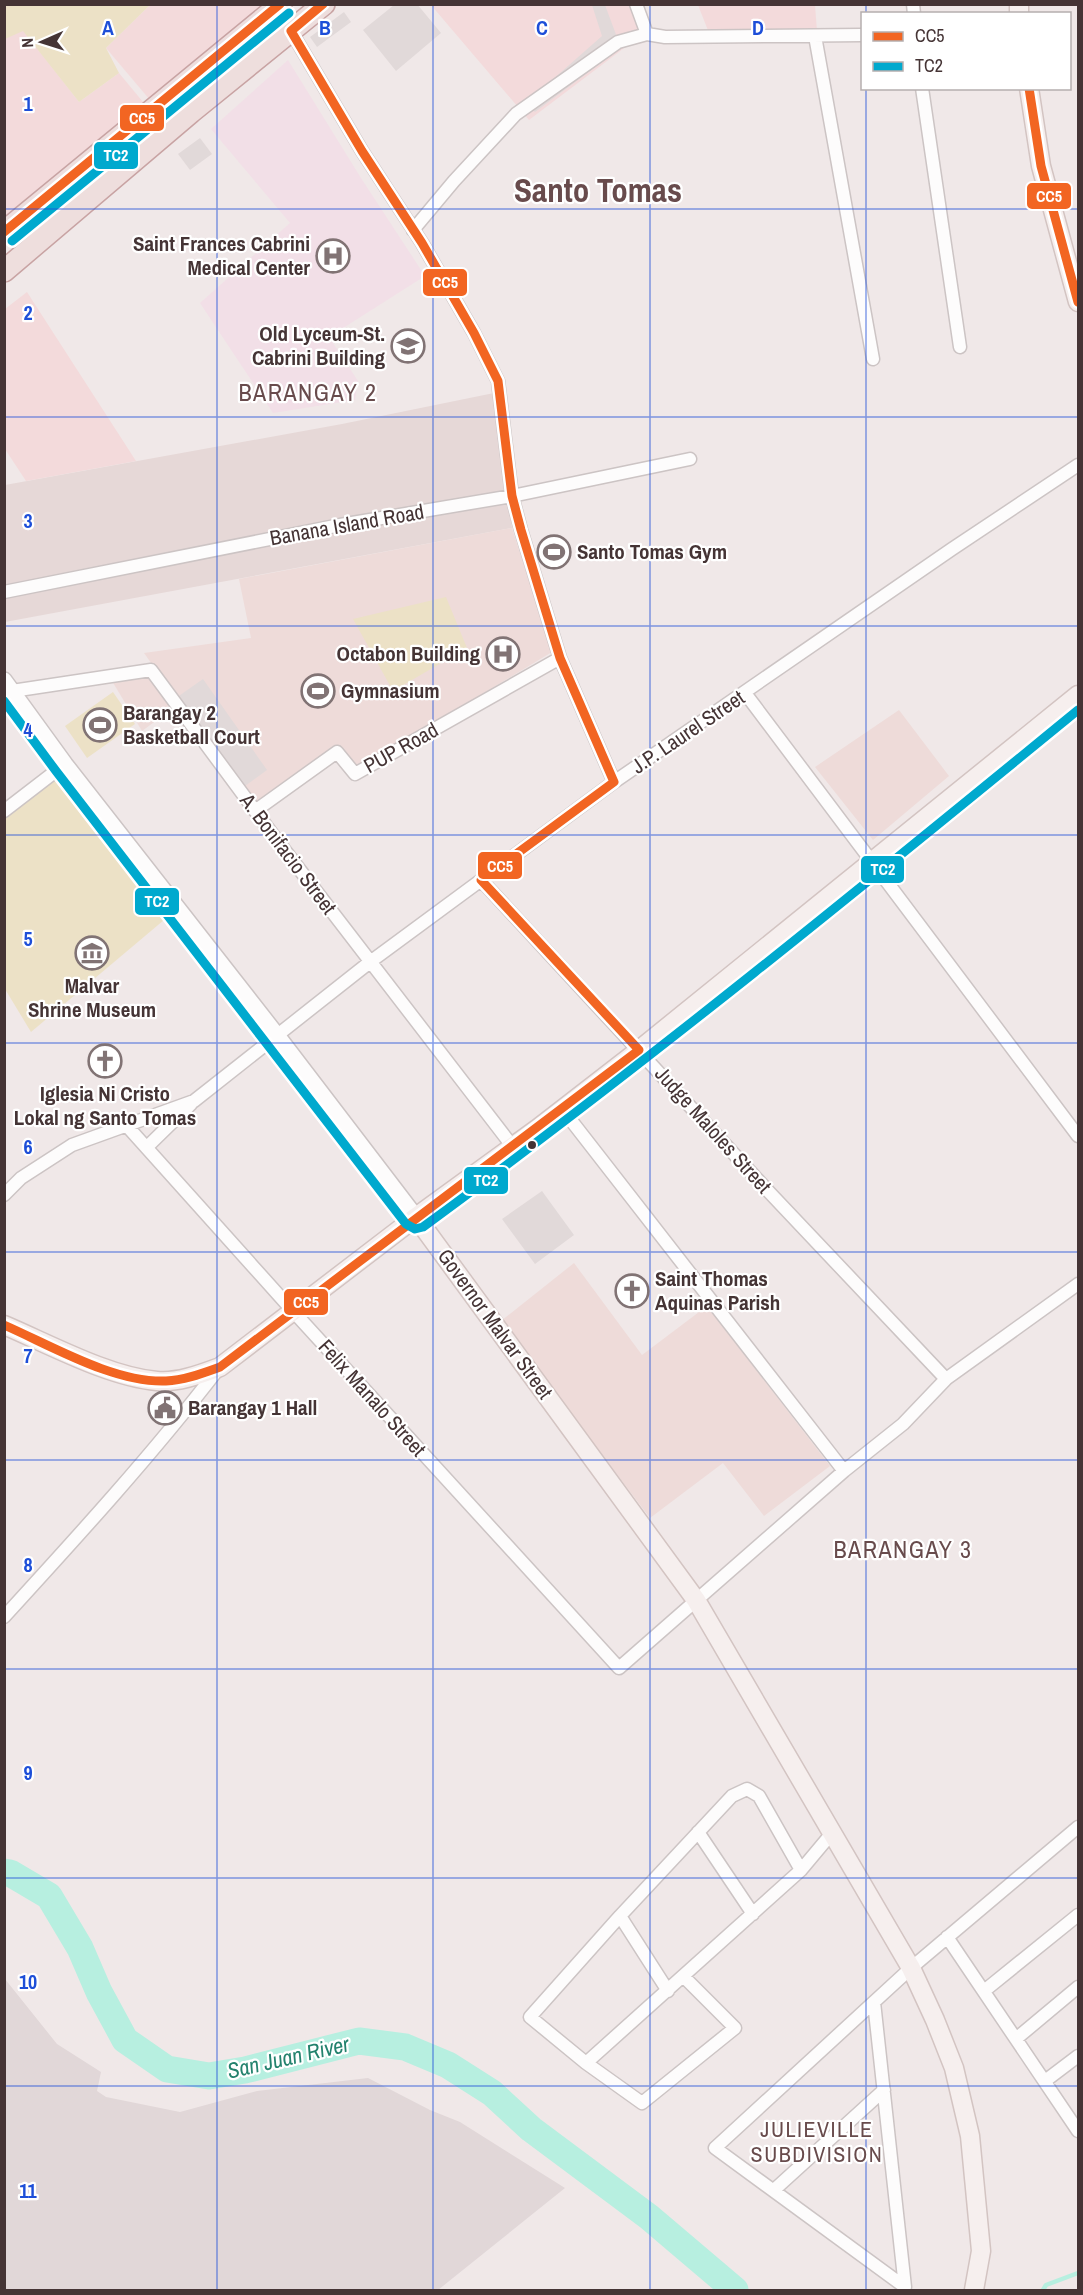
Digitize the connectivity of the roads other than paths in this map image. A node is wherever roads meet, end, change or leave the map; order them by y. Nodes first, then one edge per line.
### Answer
1 (324, 4) edge
2 (636, 4) edge
3 (278, 7) edge
4 (291, 31) junction
5 (647, 34) junction
6 (861, 35) edge
7 (815, 36) junction
8 (922, 90) edge
9 (1029, 90) edge
10 (413, 230) junction
11 (4, 232) edge
12 (4, 271) edge
13 (1078, 302) edge
14 (960, 347) dead end
15 (873, 359) dead end
16 (690, 459) dead end
17 (1078, 465) edge
18 (512, 496) junction
19 (4, 592) edge
20 (560, 658) junction
21 (8, 686) edge
22 (745, 693) junction
23 (1078, 695) edge
24 (64, 764) junction
25 (614, 782) junction
26 (4, 811) edge
27 (255, 811) junction
28 (871, 863) junction
29 (480, 880) junction
30 (370, 962) junction
31 (277, 1035) junction
32 (639, 1050) junction
33 (194, 1101) junction
34 (563, 1110) junction
35 (127, 1126) junction
36 (1078, 1136) edge
37 (513, 1147) junction
38 (147, 1148) junction
39 (4, 1195) edge
40 (416, 1217) junction
41 (1078, 1284) edge
42 (292, 1310) junction
43 (4, 1325) edge
44 (220, 1367) junction
45 (946, 1379) junction
46 (844, 1471) junction
47 (696, 1600) junction
48 (4, 1617) edge
49 (1078, 1827) edge
50 (698, 1832) junction
51 (832, 1833) junction
52 (801, 1870) junction
53 (753, 1914) junction
54 (1078, 1915) edge
55 (620, 1916) junction
56 (947, 1937) junction
57 (911, 1968) junction
58 (684, 1977) junction
59 (1078, 1987) edge
60 (984, 1990) junction
61 (668, 1991) junction
62 (874, 2002) junction
63 (1017, 2038) junction
64 (1078, 2056) edge
65 (586, 2063) junction
66 (1045, 2081) junction
67 (884, 2090) junction
68 (1078, 2132) edge
69 (774, 2190) junction
70 (974, 2290) edge

1 - 4 highway
2 - 5 street
3 - 4 street
3 - 11 highway
4 - 10 street
4 - 12 highway
5 - 7 street
5 - 10 street
6 - 7 street
7 - 15 street
8 - 14 street
9 - 13 main road
10 - 18 street
16 - 18 street, Banana Island Road
17 - 22 street, J.P. Laurel Street
18 - 19 street, Banana Island Road
18 - 20 street
20 - 25 street
20 - 27 street, PUP Road
21 - 24 street, Governor Malvar Street
21 - 27 street, A. Bonifacio Street
22 - 25 street, J.P. Laurel Street
22 - 28 street
23 - 28 main road
24 - 26 street
24 - 31 street, Governor Malvar Street
25 - 29 street, J.P. Laurel Street
27 - 30 street, A. Bonifacio Street
28 - 32 main road
28 - 36 street
29 - 30 street, J.P. Laurel Street
29 - 32 street, Judge Maloles Street
30 - 31 street, J.P. Laurel Street
30 - 37 street, A. Bonifacio Street
31 - 33 street, J.P. Laurel Street
31 - 40 street, Governor Malvar Street
32 - 34 main road
32 - 45 street, Judge Maloles Street
33 - 35 street, J.P. Laurel Street
33 - 38 street, J.P. Laurel Street
34 - 37 main road
34 - 46 street
35 - 38 street, Felix Manalo Street
35 - 39 street, J.P. Laurel Street
37 - 40 main road
38 - 42 street, Felix Manalo Street
40 - 42 main road
40 - 47 main road, Governor Malvar Street
41 - 45 street
42 - 44 main road
42 - 47 street, Felix Manalo Street
43 - 44 main road
44 - 48 street
45 - 46 street
46 - 47 street
47 - 51 main road, Governor Malvar Street
49 - 56 street
50 - 52 street
50 - 53 street
50 - 55 street
51 - 52 street
51 - 57 main road, Governor Malvar Street
52 - 53 street
53 - 58 street
54 - 60 street
55 - 61 street
55 - 65 street
56 - 57 street
56 - 60 street
57 - 62 street
57 - 70 main road, Governor Malvar Street
58 - 61 street
58 - 65 street
59 - 63 street
60 - 63 street
61 - 65 street
62 - 67 street
62 - 69 street
63 - 66 street
64 - 66 street
66 - 68 street
67 - 69 street
67 - 69 street

